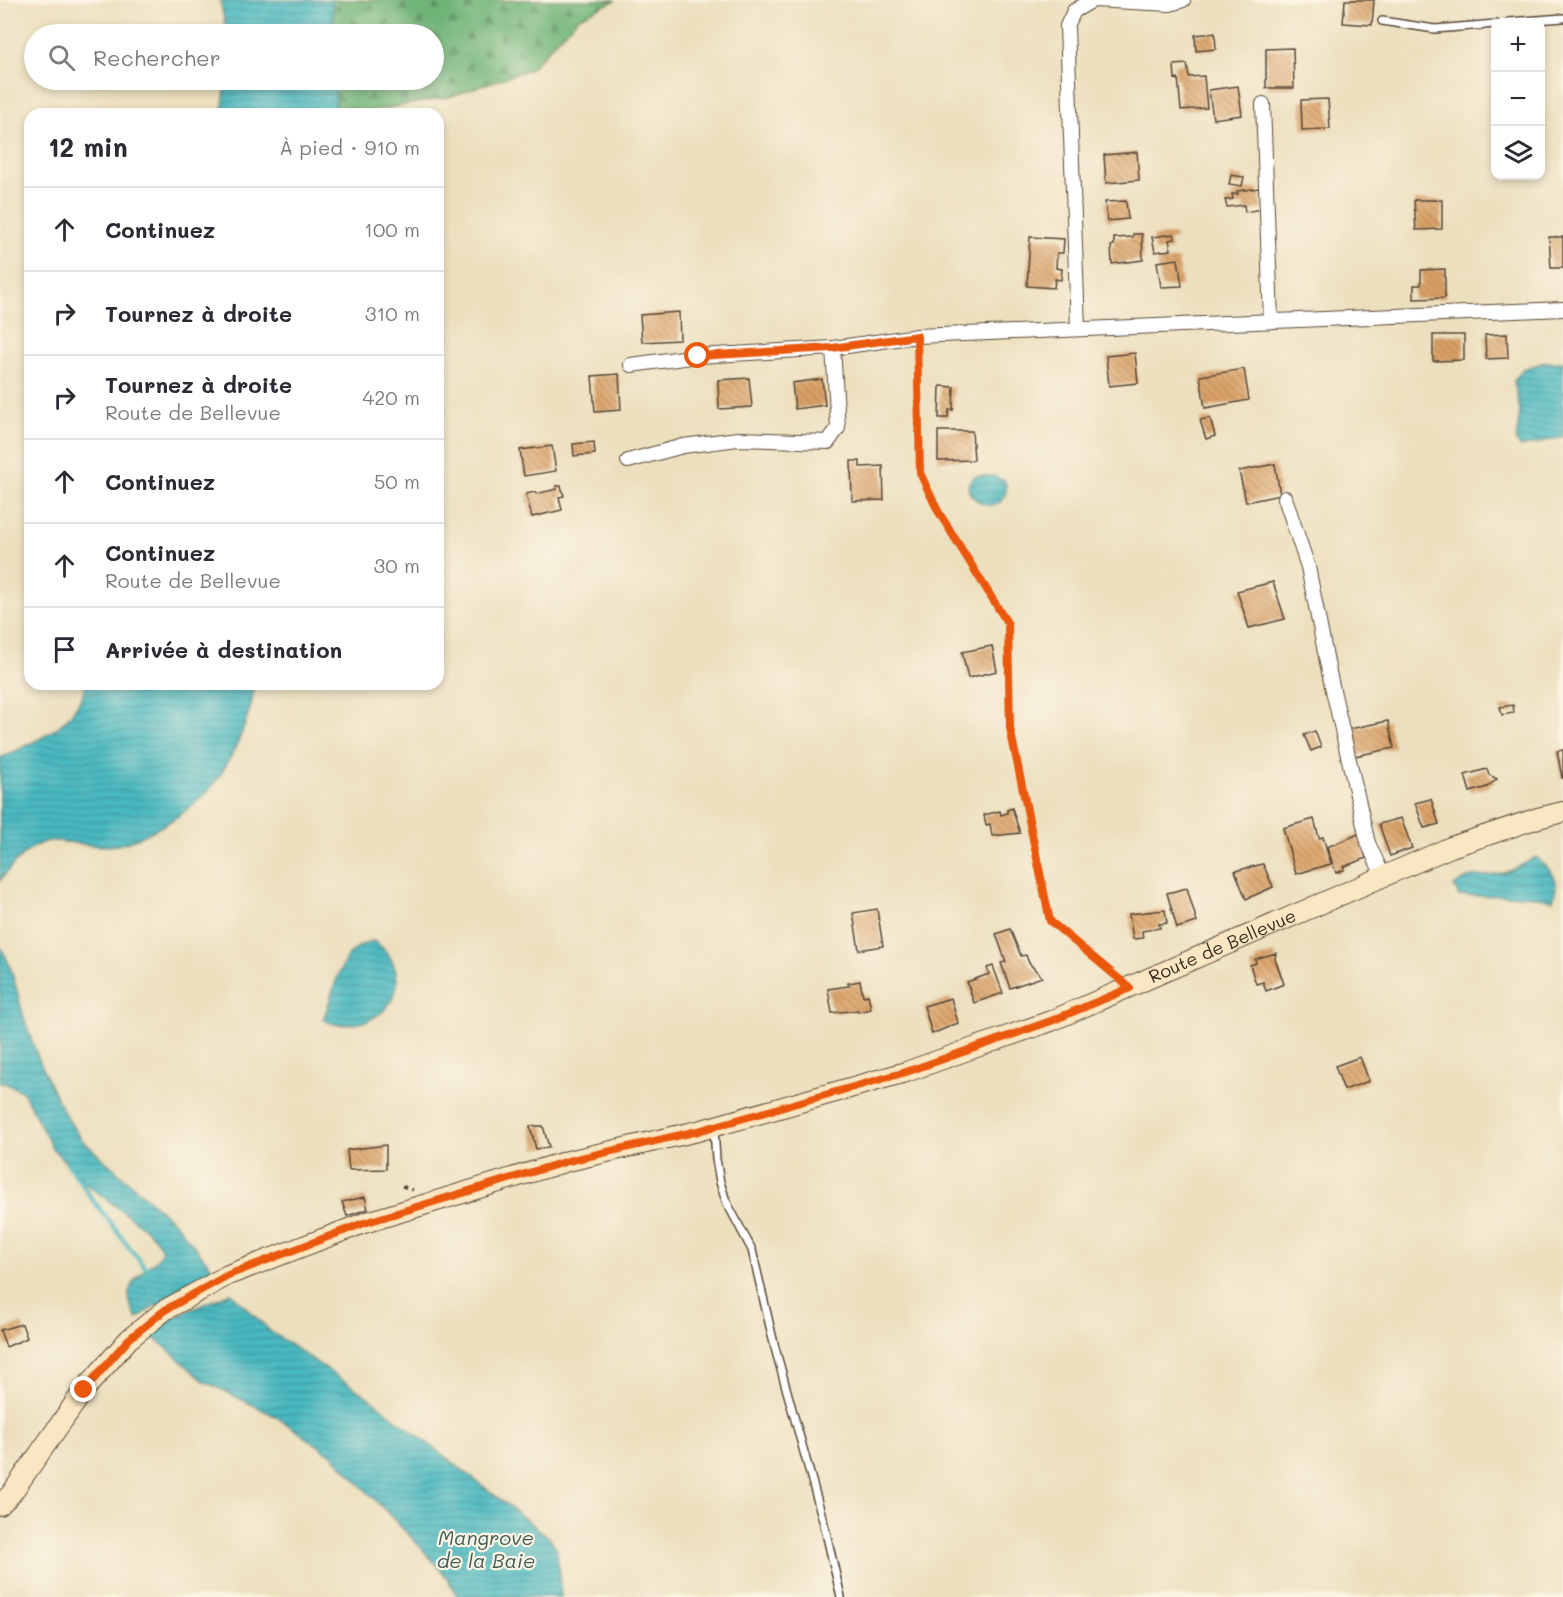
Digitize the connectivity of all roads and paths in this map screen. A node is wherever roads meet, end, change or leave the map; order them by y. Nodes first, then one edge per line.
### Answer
1 (1183, 0) edge
2 (1563, 18) edge
3 (1545, 19) edge
4 (1382, 21) dead end
5 (1491, 24) edge
6 (1263, 104) dead end
7 (1563, 309) edge
8 (1271, 321) junction
9 (1078, 328) junction
10 (917, 336) junction
11 (832, 348) junction
12 (631, 365) dead end
13 (628, 461) dead end
14 (1285, 498) dead end
15 (1563, 813) edge
16 (1383, 876) junction
17 (1130, 988) junction
18 (714, 1126) junction
19 (0, 1506) edge
20 (842, 1597) edge

1 - 9 street
2 - 3 lane
4 - 5 lane
6 - 8 street
7 - 8 street
8 - 9 street
9 - 10 street
10 - 11 street
10 - 17 path
11 - 12 street
11 - 13 street
14 - 16 street
15 - 16 main road, Route de Bellevue
16 - 17 main road, Route de Bellevue
17 - 18 main road, Route de Bellevue
18 - 19 main road, Route de Bellevue
18 - 20 lane

